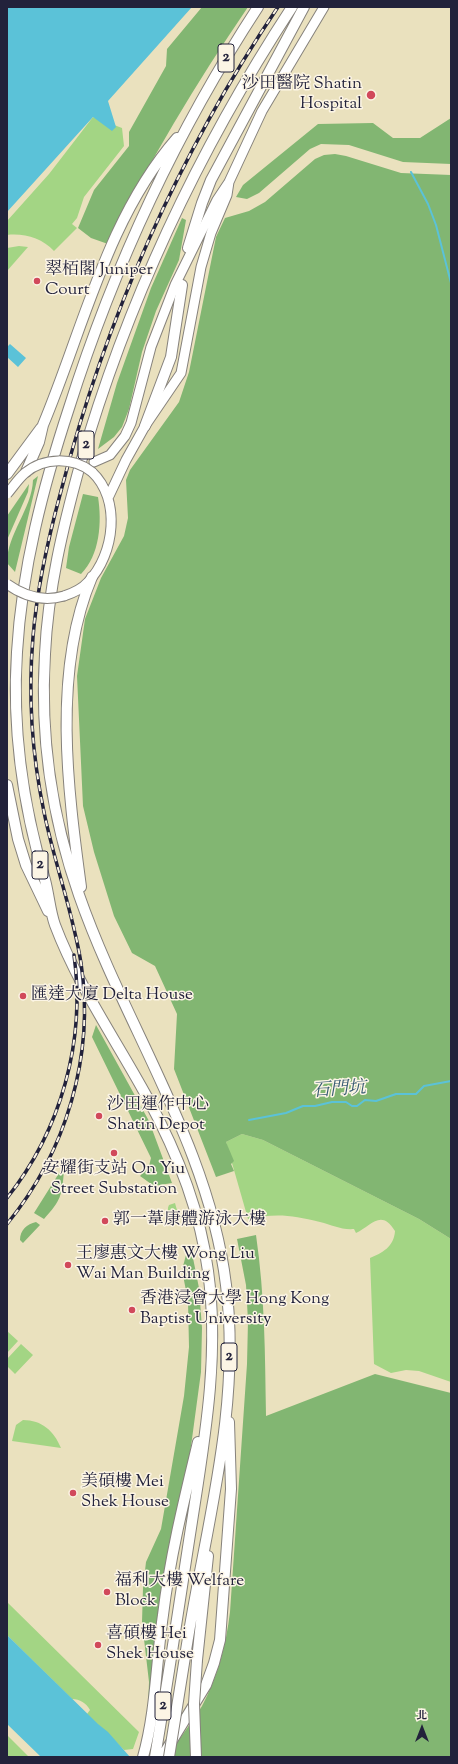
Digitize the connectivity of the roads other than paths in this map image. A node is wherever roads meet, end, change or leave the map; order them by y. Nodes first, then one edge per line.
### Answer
1 (258, 7) edge
2 (292, 7) edge
3 (304, 7) edge
4 (324, 7) edge
5 (188, 124) junction
6 (229, 182) junction
7 (227, 195) junction
8 (216, 200) junction
9 (188, 248) dead end
10 (182, 285) dead end
11 (146, 426) junction
12 (32, 447) junction
13 (80, 464) junction
14 (26, 472) junction
15 (7, 474) edge
16 (7, 494) edge
17 (109, 496) junction
18 (92, 577) junction
19 (7, 584) edge
20 (7, 785) edge
21 (87, 916) junction
22 (53, 921) junction
23 (227, 1396) junction
24 (207, 1412) junction
25 (212, 1505) junction
26 (143, 1757) edge
27 (155, 1757) edge
28 (162, 1757) edge
29 (169, 1757) edge
30 (196, 1757) edge

1 - 5 highway, 2
2 - 21 highway, 2
3 - 9 highway
4 - 6 main road
5 - 12 highway
5 - 22 highway, 2
6 - 7 main road
6 - 8 main road
7 - 8 main road
7 - 11 main road
8 - 13 main road
10 - 11 highway
11 - 17 main road
12 - 14 highway
12 - 15 highway
13 - 14 main road, bridge
13 - 17 main road, bridge
14 - 16 main road, bridge
17 - 18 main road
18 - 19 main road, bridge
18 - 21 highway
20 - 22 highway
21 - 23 highway, 2
22 - 24 highway, 2
23 - 25 highway, 2
23 - 28 highway
24 - 26 highway
24 - 27 highway, 2
25 - 29 highway, 2, bridge
25 - 30 highway, bridge

